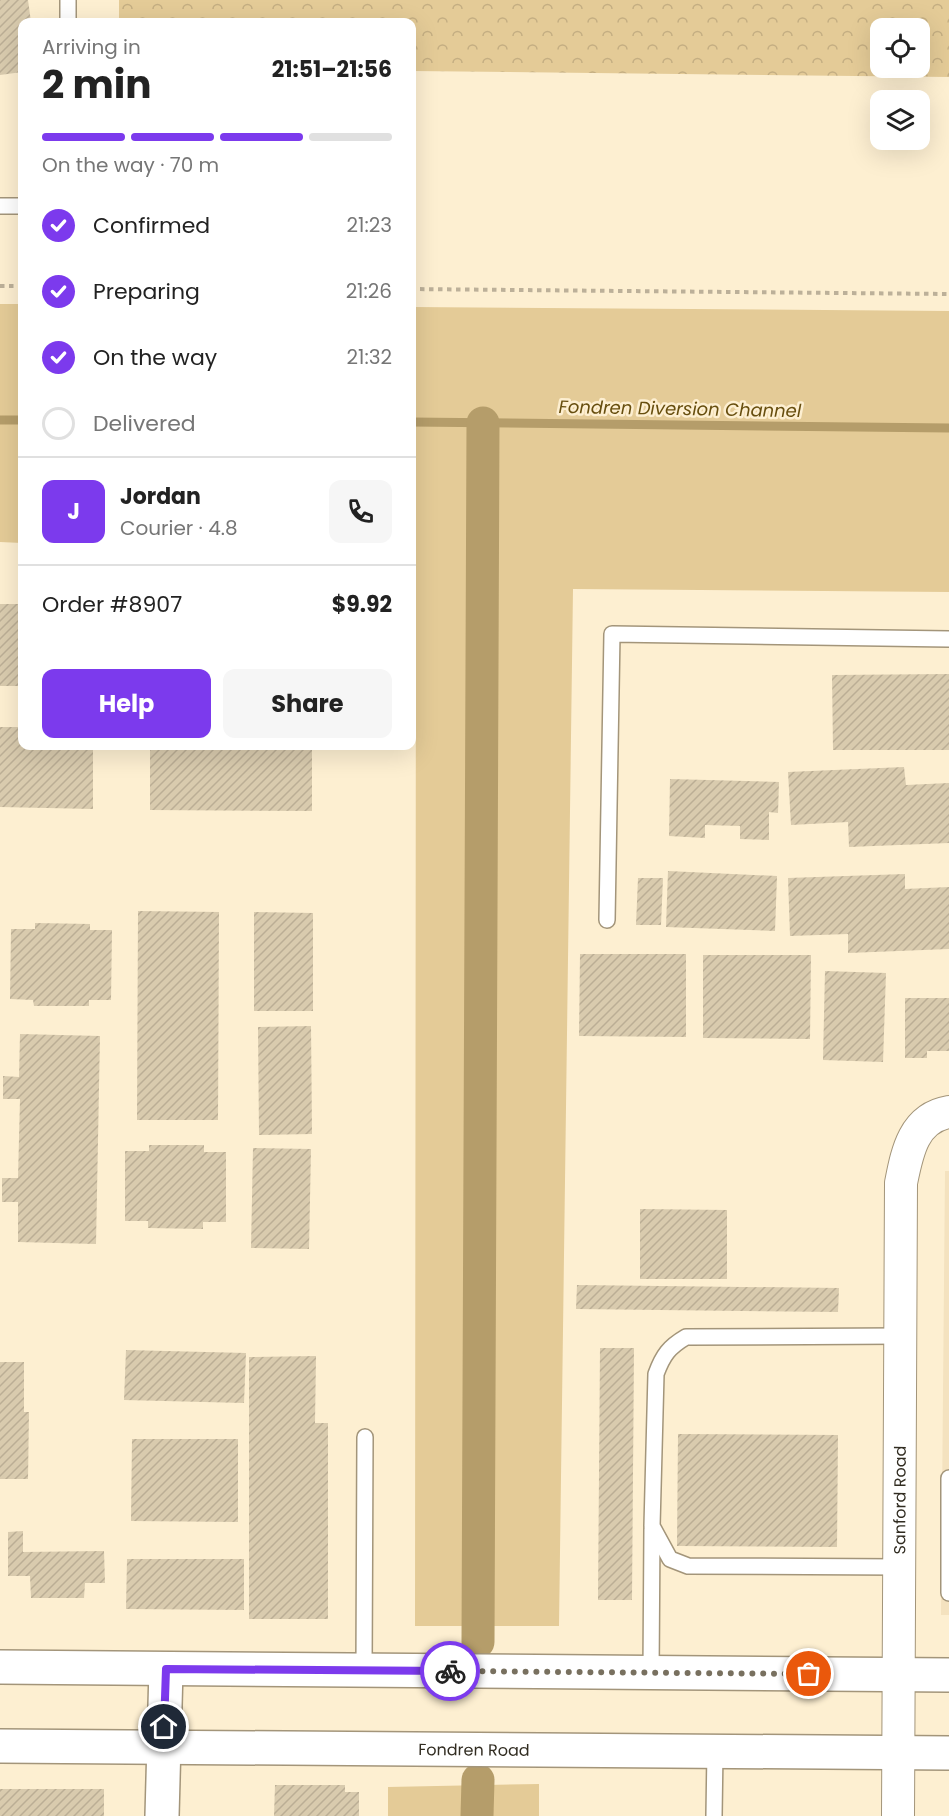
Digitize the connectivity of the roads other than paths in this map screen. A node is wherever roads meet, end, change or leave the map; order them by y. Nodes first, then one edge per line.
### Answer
1 (68, 0) edge
2 (68, 18) edge
3 (0, 206) edge
4 (18, 206) edge
5 (949, 639) edge
6 (606, 920) dead end
7 (949, 1112) edge
8 (901, 1336) junction
9 (365, 1437) dead end
10 (949, 1478) edge
11 (652, 1526) junction
12 (900, 1567) junction
13 (949, 1593) edge
14 (0, 1667) edge
15 (166, 1669) junction
16 (364, 1670) junction
17 (651, 1673) junction
18 (899, 1675) junction
19 (949, 1675) edge
20 (0, 1746) edge
21 (164, 1747) junction
22 (715, 1751) junction
23 (899, 1753) junction
24 (949, 1753) edge
25 (162, 1816) edge
26 (714, 1816) edge
27 (898, 1816) edge

1 - 2 lane
3 - 4 lane
5 - 6 lane
7 - 8 street, Sanford Road
8 - 11 lane
8 - 12 street, Sanford Road
9 - 16 lane
10 - 13 lane
11 - 12 lane
11 - 17 lane
12 - 18 street, Sanford Road
14 - 15 main road
15 - 16 main road
15 - 21 main road
16 - 17 main road
17 - 18 main road
18 - 19 main road
18 - 23 street, Sanford Road
20 - 21 main road, Fondren Road
21 - 22 main road, Fondren Road
21 - 25 main road
22 - 23 main road, Fondren Road
22 - 26 lane
23 - 24 main road, Fondren Road
23 - 27 street, Sanford Road

